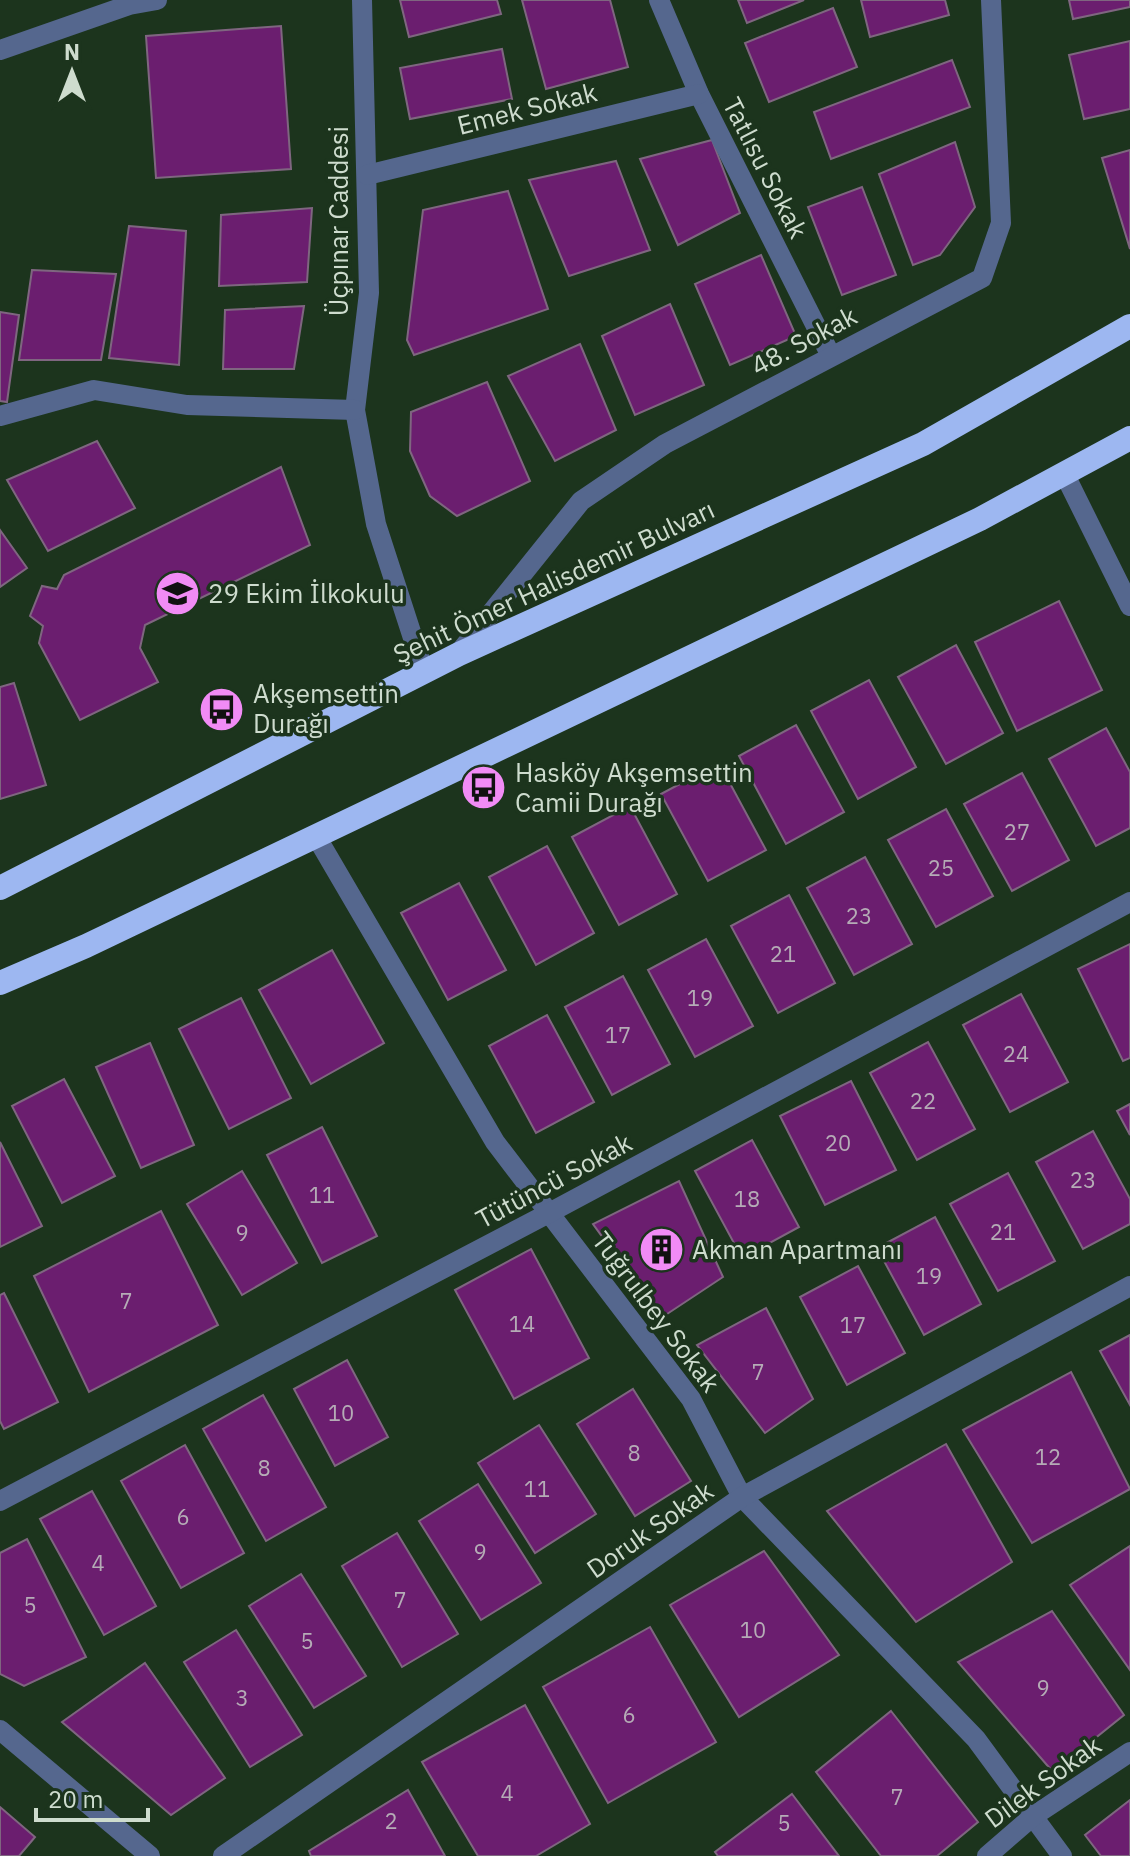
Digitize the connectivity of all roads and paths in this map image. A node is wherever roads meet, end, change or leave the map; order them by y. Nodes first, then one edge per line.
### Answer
1 (157, 0) edge
2 (362, 0) edge
3 (659, 0) edge
4 (991, 0) edge
5 (126, 3) edge
6 (0, 50) edge
7 (699, 94) junction
8 (367, 175) junction
9 (1130, 326) edge
10 (831, 356) junction
11 (355, 410) junction
12 (0, 416) edge
13 (1130, 438) edge
14 (1064, 473) junction
15 (1130, 606) edge
16 (459, 654) junction
17 (424, 672) junction
18 (316, 836) junction
19 (0, 888) edge
20 (1130, 902) edge
21 (0, 983) edge
22 (549, 1213) junction
23 (1130, 1286) edge
24 (742, 1497) junction
25 (0, 1501) edge
26 (0, 1730) edge
27 (1130, 1752) edge
28 (1032, 1817) junction
29 (150, 1856) edge
30 (223, 1856) edge
31 (987, 1856) edge
32 (1062, 1856) edge

1 - 5 street
2 - 8 street, Üçpınar Caddesi
3 - 7 street, Tatlısu Sokak
4 - 10 street, 48. Sokak
5 - 6 street
7 - 8 street, Emek Sokak
7 - 10 street, Tatlısu Sokak
8 - 11 street, Üçpınar Caddesi
9 - 16 highway, Şehit Ömer Halisdemir Bulvarı
10 - 16 street, 48. Sokak
11 - 12 street
11 - 17 street, Üçpınar Caddesi
13 - 14 highway
14 - 15 street
14 - 18 highway
16 - 17 highway, Şehit Ömer Halisdemir Bulvarı
17 - 19 highway, Şehit Ömer Halisdemir Bulvarı
18 - 21 highway
18 - 22 street, Tuğrulbey Sokak
20 - 22 street, Tütüncü Sokak
22 - 24 street, Tuğrulbey Sokak
22 - 25 street, Tütüncü Sokak
23 - 24 street, Doruk Sokak
24 - 28 street, Tuğrulbey Sokak
24 - 30 street, Doruk Sokak
26 - 29 street
27 - 28 street, Dilek Sokak
28 - 31 street, Dilek Sokak
28 - 32 street, Tuğrulbey Sokak

